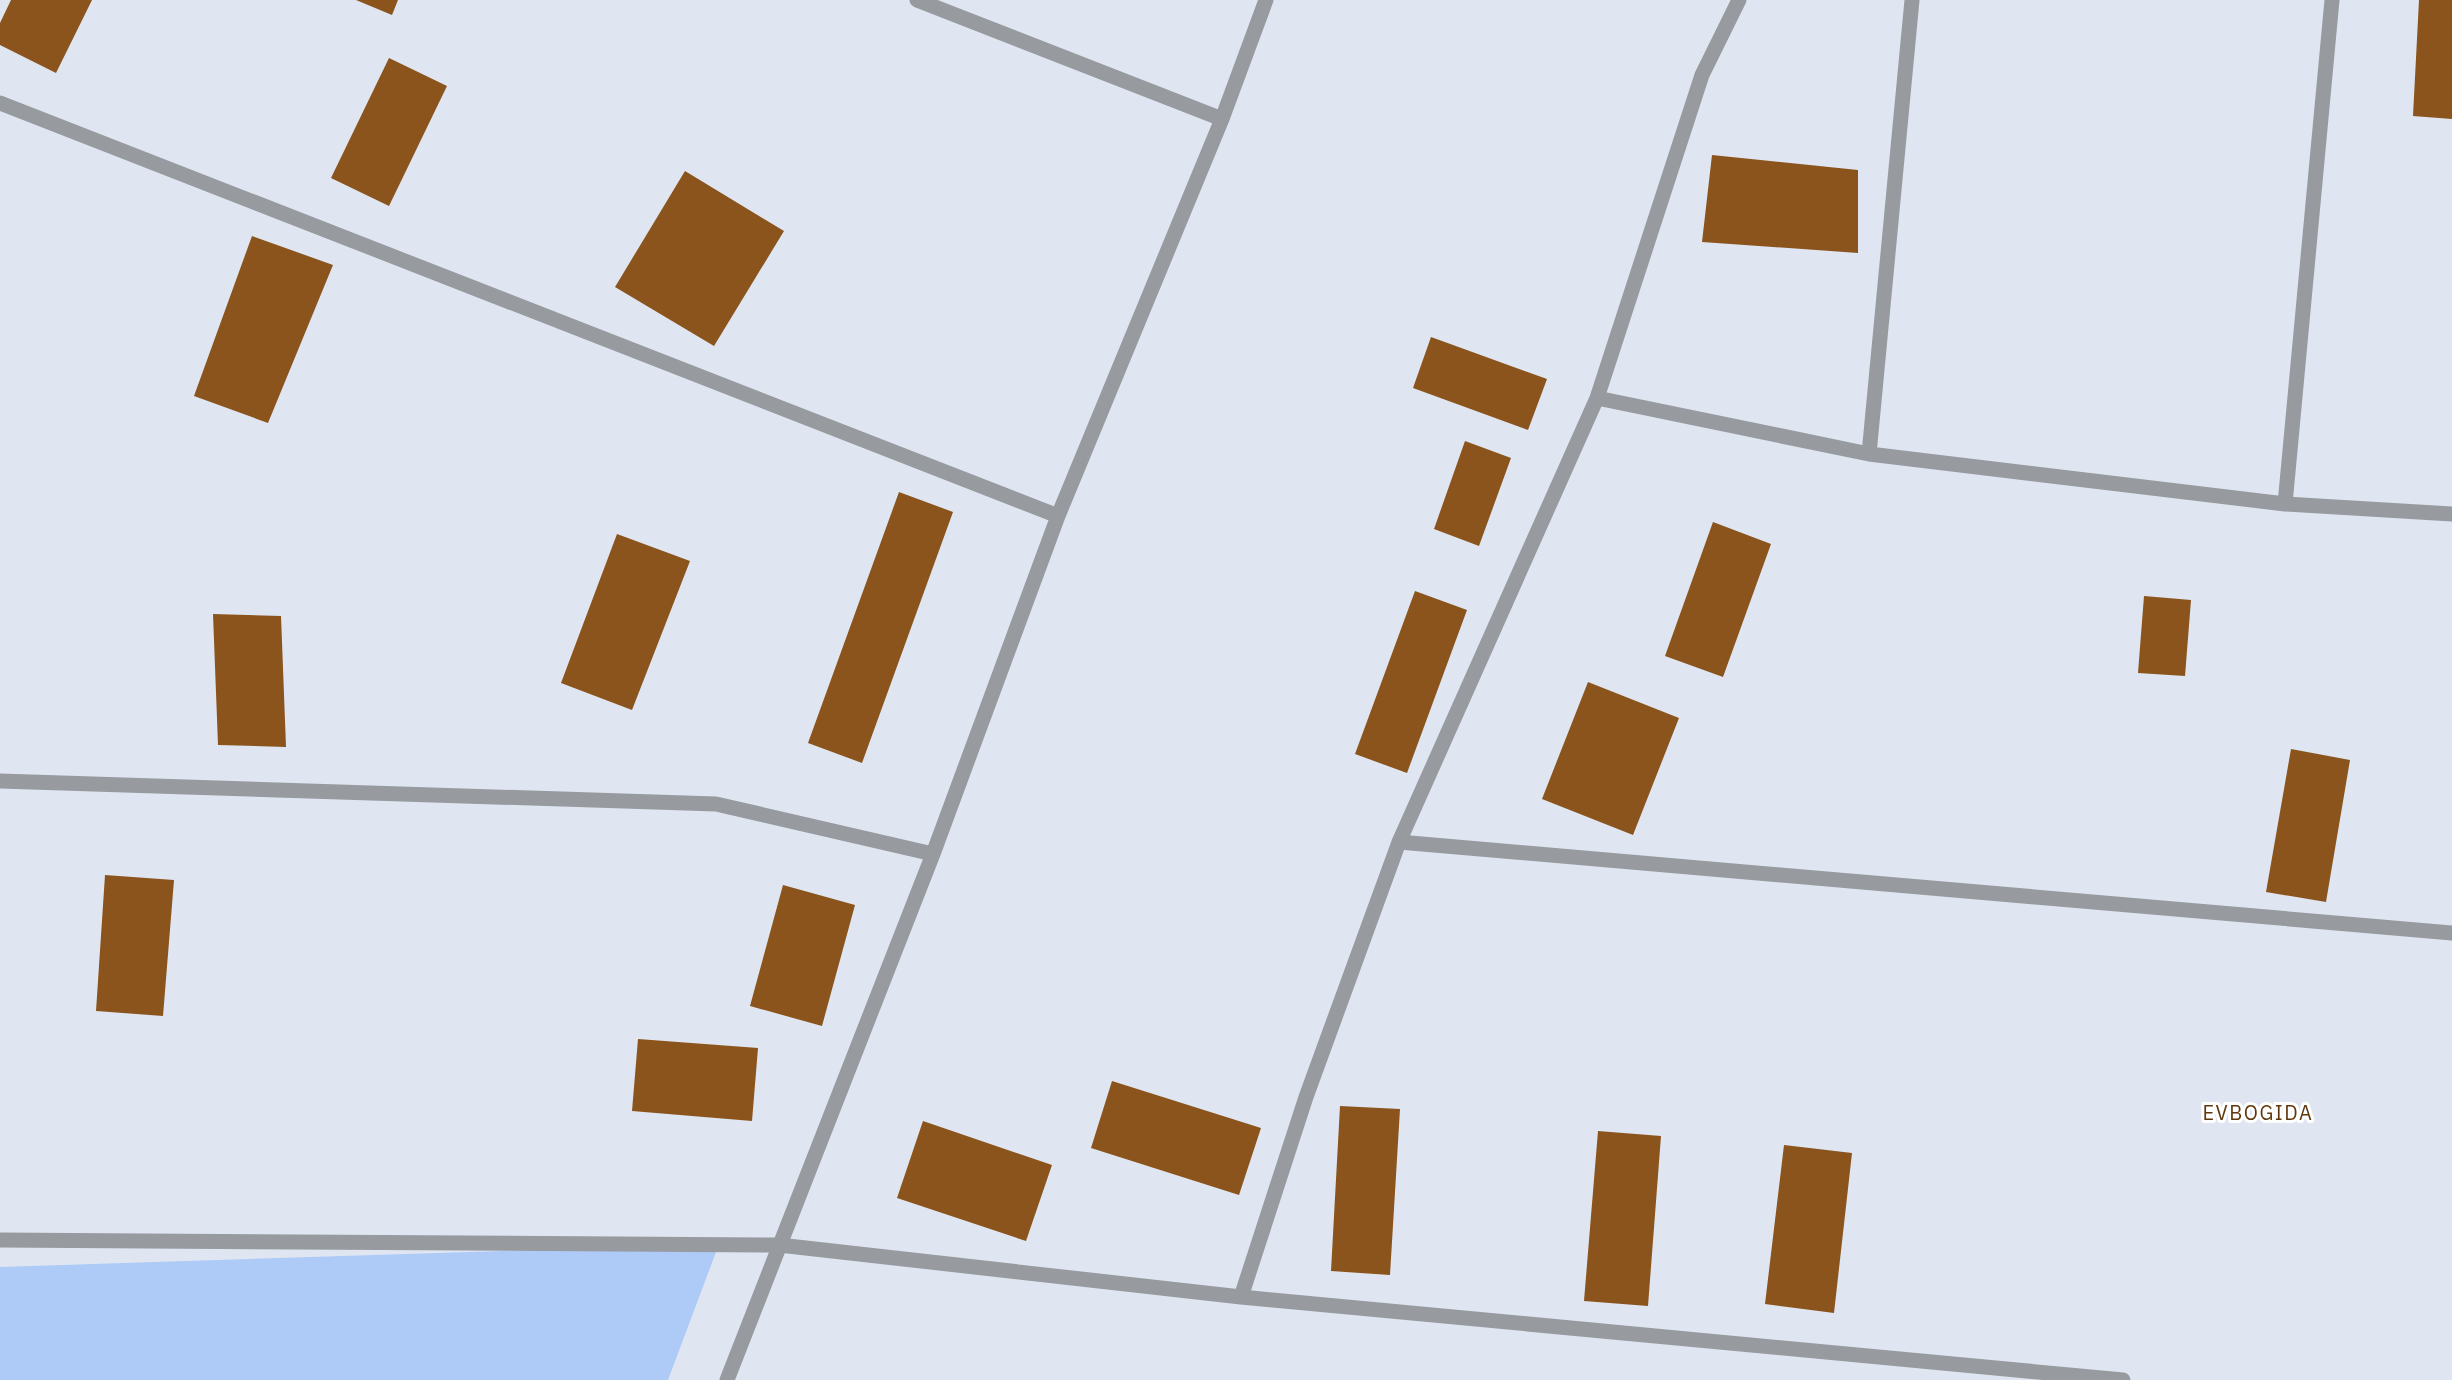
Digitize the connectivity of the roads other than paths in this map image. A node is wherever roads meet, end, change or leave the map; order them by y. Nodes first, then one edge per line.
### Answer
1 (916, 0) edge
2 (1266, 0) edge
3 (1739, 0) edge
4 (1912, 0) edge
5 (2332, 0) edge
6 (0, 103) edge
7 (1222, 119) junction
8 (1597, 398) junction
9 (1869, 453) junction
10 (2285, 504) junction
11 (2452, 514) edge
12 (1058, 516) junction
13 (0, 781) edge
14 (1399, 842) junction
15 (933, 854) junction
16 (2452, 933) edge
17 (0, 1240) edge
18 (779, 1245) junction
19 (1241, 1297) junction
20 (727, 1380) edge
21 (2123, 1380) edge

1 - 7 street
2 - 7 street
3 - 8 street
4 - 9 street
5 - 10 street
6 - 12 street
7 - 12 street
8 - 9 street
8 - 14 street
9 - 10 street
10 - 11 street
12 - 15 street
13 - 15 street
14 - 16 street
14 - 19 street
15 - 18 street
17 - 18 street
18 - 19 street
18 - 20 street
19 - 21 street

